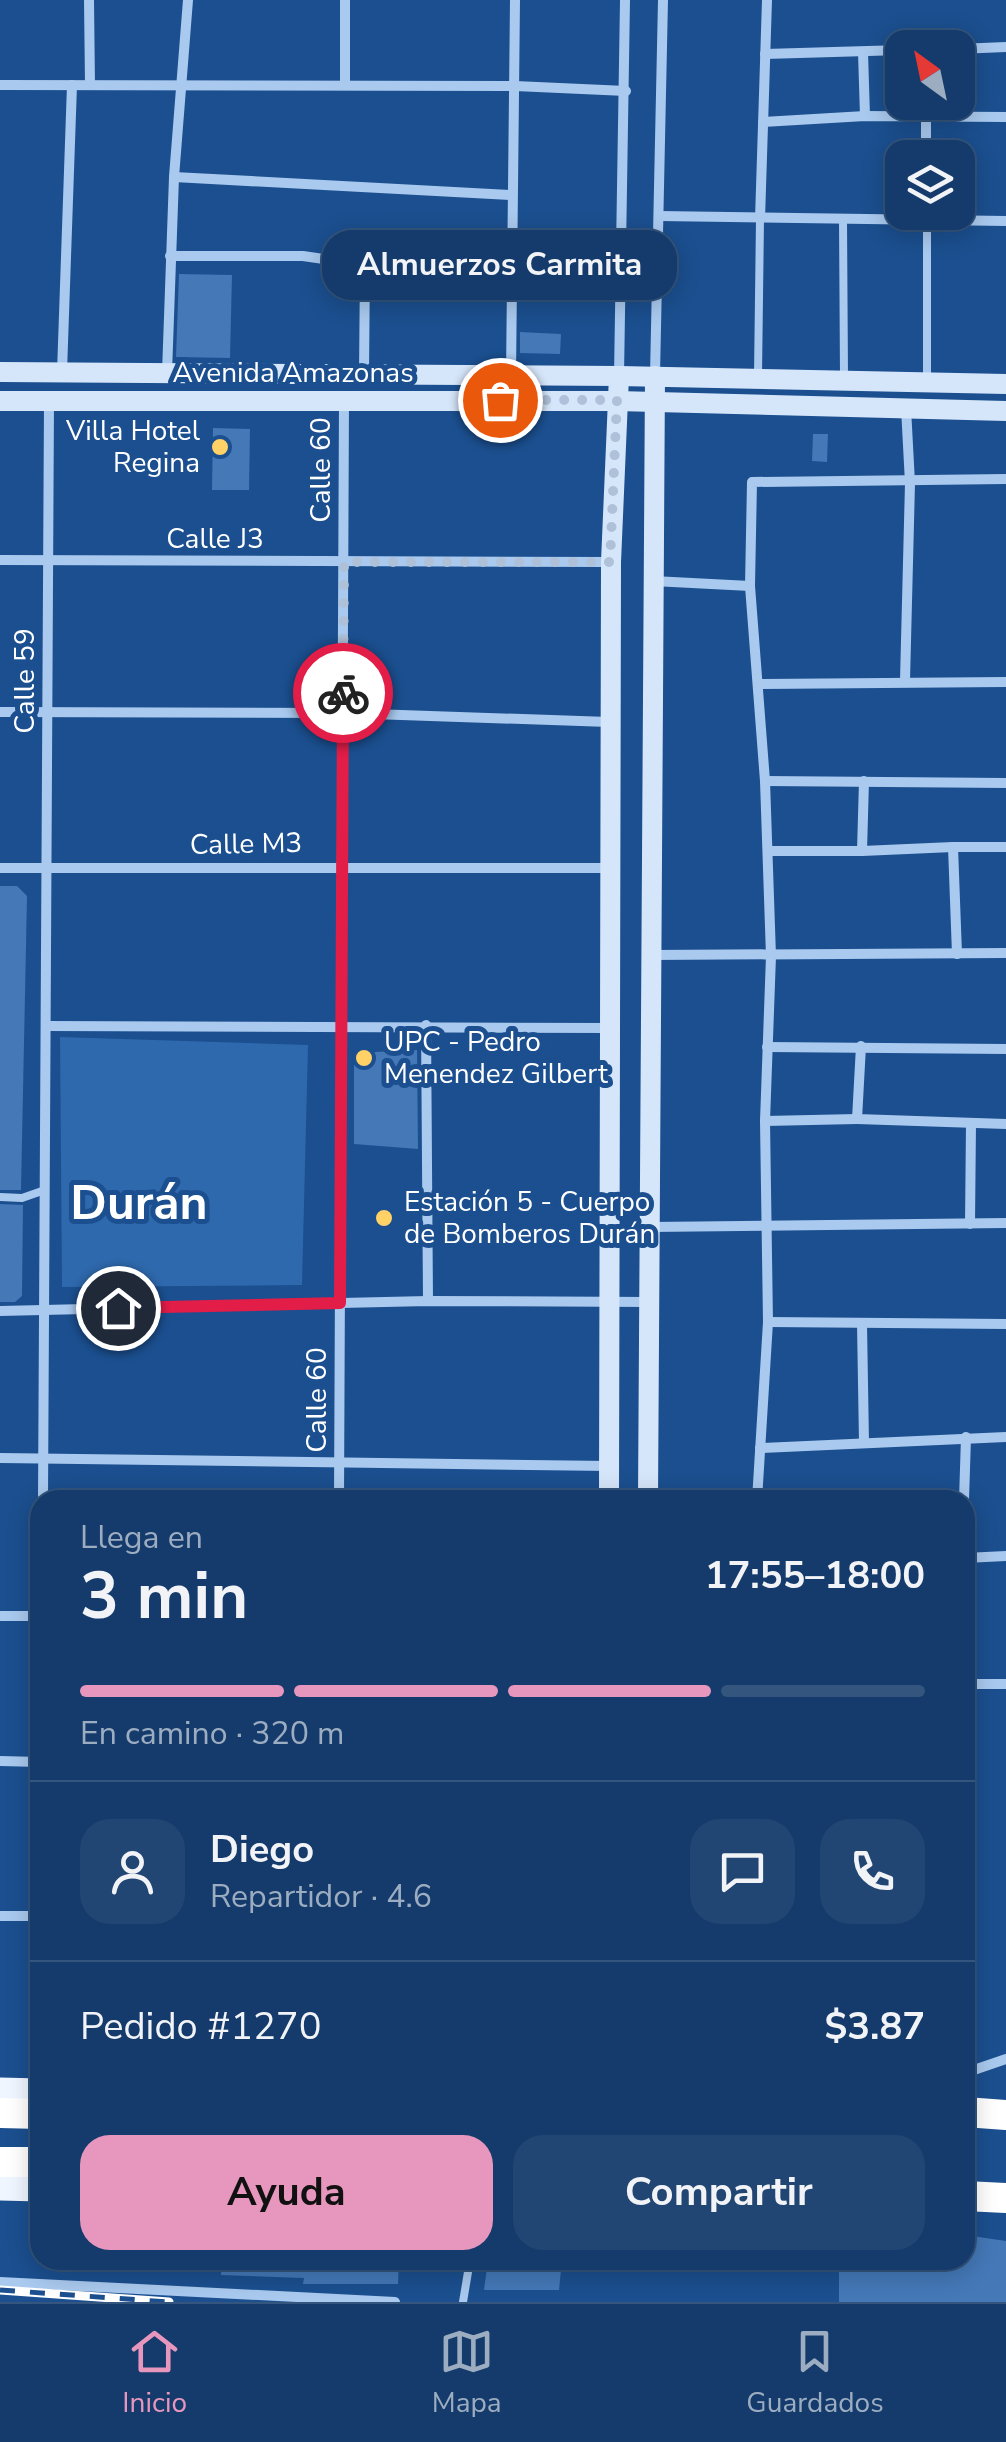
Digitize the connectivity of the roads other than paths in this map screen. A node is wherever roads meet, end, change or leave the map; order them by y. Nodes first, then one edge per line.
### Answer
1 (89, 0) edge
2 (188, 0) edge
3 (345, 0) edge
4 (515, 0) edge
5 (625, 0) edge
6 (662, 0) edge
7 (767, 0) edge
8 (1006, 47) edge
9 (975, 48) edge
10 (885, 51) edge
11 (863, 52) junction
12 (765, 54) junction
13 (0, 85) edge
14 (72, 85) junction
15 (90, 85) junction
16 (183, 85) junction
17 (345, 85) junction
18 (515, 86) junction
19 (626, 91) junction
20 (865, 116) junction
21 (885, 116) edge
22 (975, 117) edge
23 (1006, 117) edge
24 (762, 122) junction
25 (174, 177) junction
26 (512, 194) junction
27 (659, 216) junction
28 (885, 218) edge
29 (760, 219) junction
30 (975, 219) edge
31 (843, 220) junction
32 (1006, 220) edge
33 (927, 230) edge
34 (170, 256) junction
35 (365, 265) junction
36 (511, 275) junction
37 (0, 372) edge
38 (62, 373) junction
39 (168, 373) junction
40 (364, 374) junction
41 (511, 376) junction
42 (619, 376) junction
43 (655, 376) junction
44 (758, 380) junction
45 (844, 381) junction
46 (927, 383) junction
47 (1006, 384) edge
48 (344, 400) junction
49 (617, 400) junction
50 (0, 401) edge
51 (654, 401) junction
52 (50, 402) junction
53 (906, 408) junction
54 (1006, 411) edge
55 (1006, 479) edge
56 (910, 482) junction
57 (0, 560) edge
58 (48, 560) junction
59 (344, 562) junction
60 (610, 562) junction
61 (653, 581) junction
62 (750, 586) junction
63 (905, 681) junction
64 (1006, 682) edge
65 (758, 684) junction
66 (0, 712) edge
67 (48, 712) junction
68 (343, 713) junction
69 (610, 722) junction
70 (765, 781) junction
71 (864, 782) junction
72 (1006, 783) edge
73 (953, 846) junction
74 (1006, 847) edge
75 (768, 851) junction
76 (862, 851) junction
77 (342, 865) junction
78 (0, 868) edge
79 (47, 868) junction
80 (613, 868) junction
81 (1006, 953) edge
82 (957, 954) junction
83 (650, 955) junction
84 (772, 956) junction
85 (426, 1025) junction
86 (46, 1026) junction
87 (341, 1027) junction
88 (612, 1028) junction
89 (860, 1046) junction
90 (767, 1047) junction
91 (1006, 1049) edge
92 (858, 1119) junction
93 (764, 1121) junction
94 (970, 1123) junction
95 (1006, 1124) edge
96 (42, 1191) junction
97 (0, 1197) edge
98 (1006, 1223) edge
99 (970, 1224) junction
100 (651, 1227) junction
101 (769, 1227) junction
102 (428, 1301) junction
103 (608, 1302) junction
104 (650, 1302) junction
105 (340, 1303) junction
106 (0, 1310) edge
107 (44, 1310) junction
108 (768, 1322) junction
109 (862, 1324) junction
110 (1006, 1324) edge
111 (1006, 1437) edge
112 (966, 1438) junction
113 (864, 1443) junction
114 (760, 1448) junction
115 (0, 1458) edge
116 (43, 1459) junction
117 (339, 1460) junction
118 (609, 1466) junction
119 (43, 1490) edge
120 (339, 1490) edge
121 (609, 1490) edge
122 (648, 1490) edge
123 (758, 1490) edge
124 (964, 1490) edge
125 (1006, 1556) edge
126 (975, 1558) edge
127 (0, 1616) edge
128 (30, 1616) edge
129 (975, 1684) edge
130 (1006, 1684) edge
131 (0, 1761) edge
132 (30, 1762) edge
133 (0, 1916) edge
134 (30, 1916) edge
135 (1006, 2059) edge
136 (975, 2070) edge
137 (0, 2090) edge
138 (30, 2096) edge
139 (30, 2101) edge
140 (0, 2113) edge
141 (975, 2113) edge
142 (1006, 2115) edge
143 (1006, 2126) edge
144 (975, 2128) edge
145 (0, 2162) edge
146 (30, 2162) edge
147 (0, 2188) edge
148 (30, 2190) edge
149 (469, 2270) edge
150 (0, 2282) edge
151 (395, 2302) edge
152 (464, 2302) edge

1 - 15 street
2 - 16 street
3 - 17 street
4 - 18 street
5 - 19 street
6 - 27 street
7 - 12 street
8 - 9 street
10 - 11 street
11 - 12 street
11 - 20 street
12 - 24 street
13 - 14 street
14 - 15 street
14 - 38 street
15 - 16 street
16 - 17 street
16 - 25 street
17 - 18 street
18 - 19 street
18 - 26 street
19 - 42 street
20 - 21 street
20 - 24 street
22 - 23 street
24 - 29 street
25 - 26 street
25 - 34 street
26 - 36 street
27 - 29 street
27 - 43 street
28 - 31 street
29 - 31 street
29 - 44 lane
30 - 32 street
31 - 45 lane
33 - 46 lane
34 - 35 street
34 - 39 street
35 - 36 street
35 - 40 street
36 - 41 street
37 - 38 street, Avenida Amazonas
38 - 39 street, Avenida Amazonas
39 - 40 street, Avenida Amazonas
40 - 41 street, Avenida Amazonas
41 - 42 street, Avenida Amazonas
42 - 43 street, Avenida Amazonas
42 - 49 street
43 - 44 street, Avenida Amazonas
43 - 51 street
44 - 45 street, Avenida Amazonas
45 - 46 street, Avenida Amazonas
46 - 47 street, Avenida Amazonas
48 - 49 street, Avenida Amazonas
48 - 52 street, Avenida Amazonas
48 - 59 street, Calle 60
49 - 51 street, Avenida Amazonas
49 - 60 street
50 - 52 street, Avenida Amazonas
51 - 53 street, Avenida Amazonas
51 - 61 street
52 - 58 street, Calle 59
53 - 54 street, Avenida Amazonas
53 - 56 street
55 - 56 street
56 - 62 street
56 - 63 street
57 - 58 street, Calle J3
58 - 59 street, Calle J3
58 - 67 street, Calle 59
59 - 60 street, Calle J3
59 - 68 street, Calle 60
60 - 69 street
61 - 62 street
61 - 83 street
62 - 65 street
63 - 64 street
63 - 65 street
65 - 70 street
66 - 67 street
67 - 68 street
67 - 79 street, Calle 59
68 - 69 street
68 - 77 street, Calle 60
69 - 80 street
70 - 71 street
70 - 75 street
71 - 72 street
71 - 76 street
73 - 74 street
73 - 76 street
73 - 82 street
75 - 76 street
75 - 84 street
77 - 79 street, Calle M3
77 - 80 street, Calle M3
77 - 87 street, Calle 60
78 - 79 street, Calle M3
79 - 86 street, Calle 59
80 - 88 street
81 - 82 street
82 - 84 street
83 - 84 street
83 - 100 street
84 - 90 street
85 - 87 street
85 - 88 street
85 - 102 street
86 - 87 street
86 - 96 street, Calle 59
87 - 105 street, Calle 60
88 - 103 street
89 - 90 street
89 - 91 street
89 - 92 street
90 - 93 street
92 - 93 street
92 - 94 street
93 - 101 street
94 - 95 street
94 - 99 street
96 - 97 lane
96 - 107 street, Calle 59
98 - 99 street
99 - 101 street
100 - 101 street
100 - 104 street
101 - 108 street
102 - 103 street
102 - 105 street
103 - 104 street
103 - 118 street
104 - 122 street
105 - 107 street
105 - 117 street, Calle 60
106 - 107 street
107 - 116 street, Calle 59
108 - 109 street
108 - 114 street
109 - 110 street
109 - 113 street
111 - 112 street
112 - 113 street
112 - 124 street
113 - 114 street
114 - 123 street
115 - 116 street
116 - 117 street
116 - 119 street, Calle 59
117 - 118 street
117 - 120 street, Calle 60
118 - 121 street
125 - 126 street
127 - 128 street
129 - 130 street
131 - 132 street
133 - 134 street
135 - 136 street
137 - 138 main road
139 - 140 highway
141 - 142 highway
143 - 144 highway
145 - 146 highway
147 - 148 main road
149 - 152 lane
150 - 151 street

